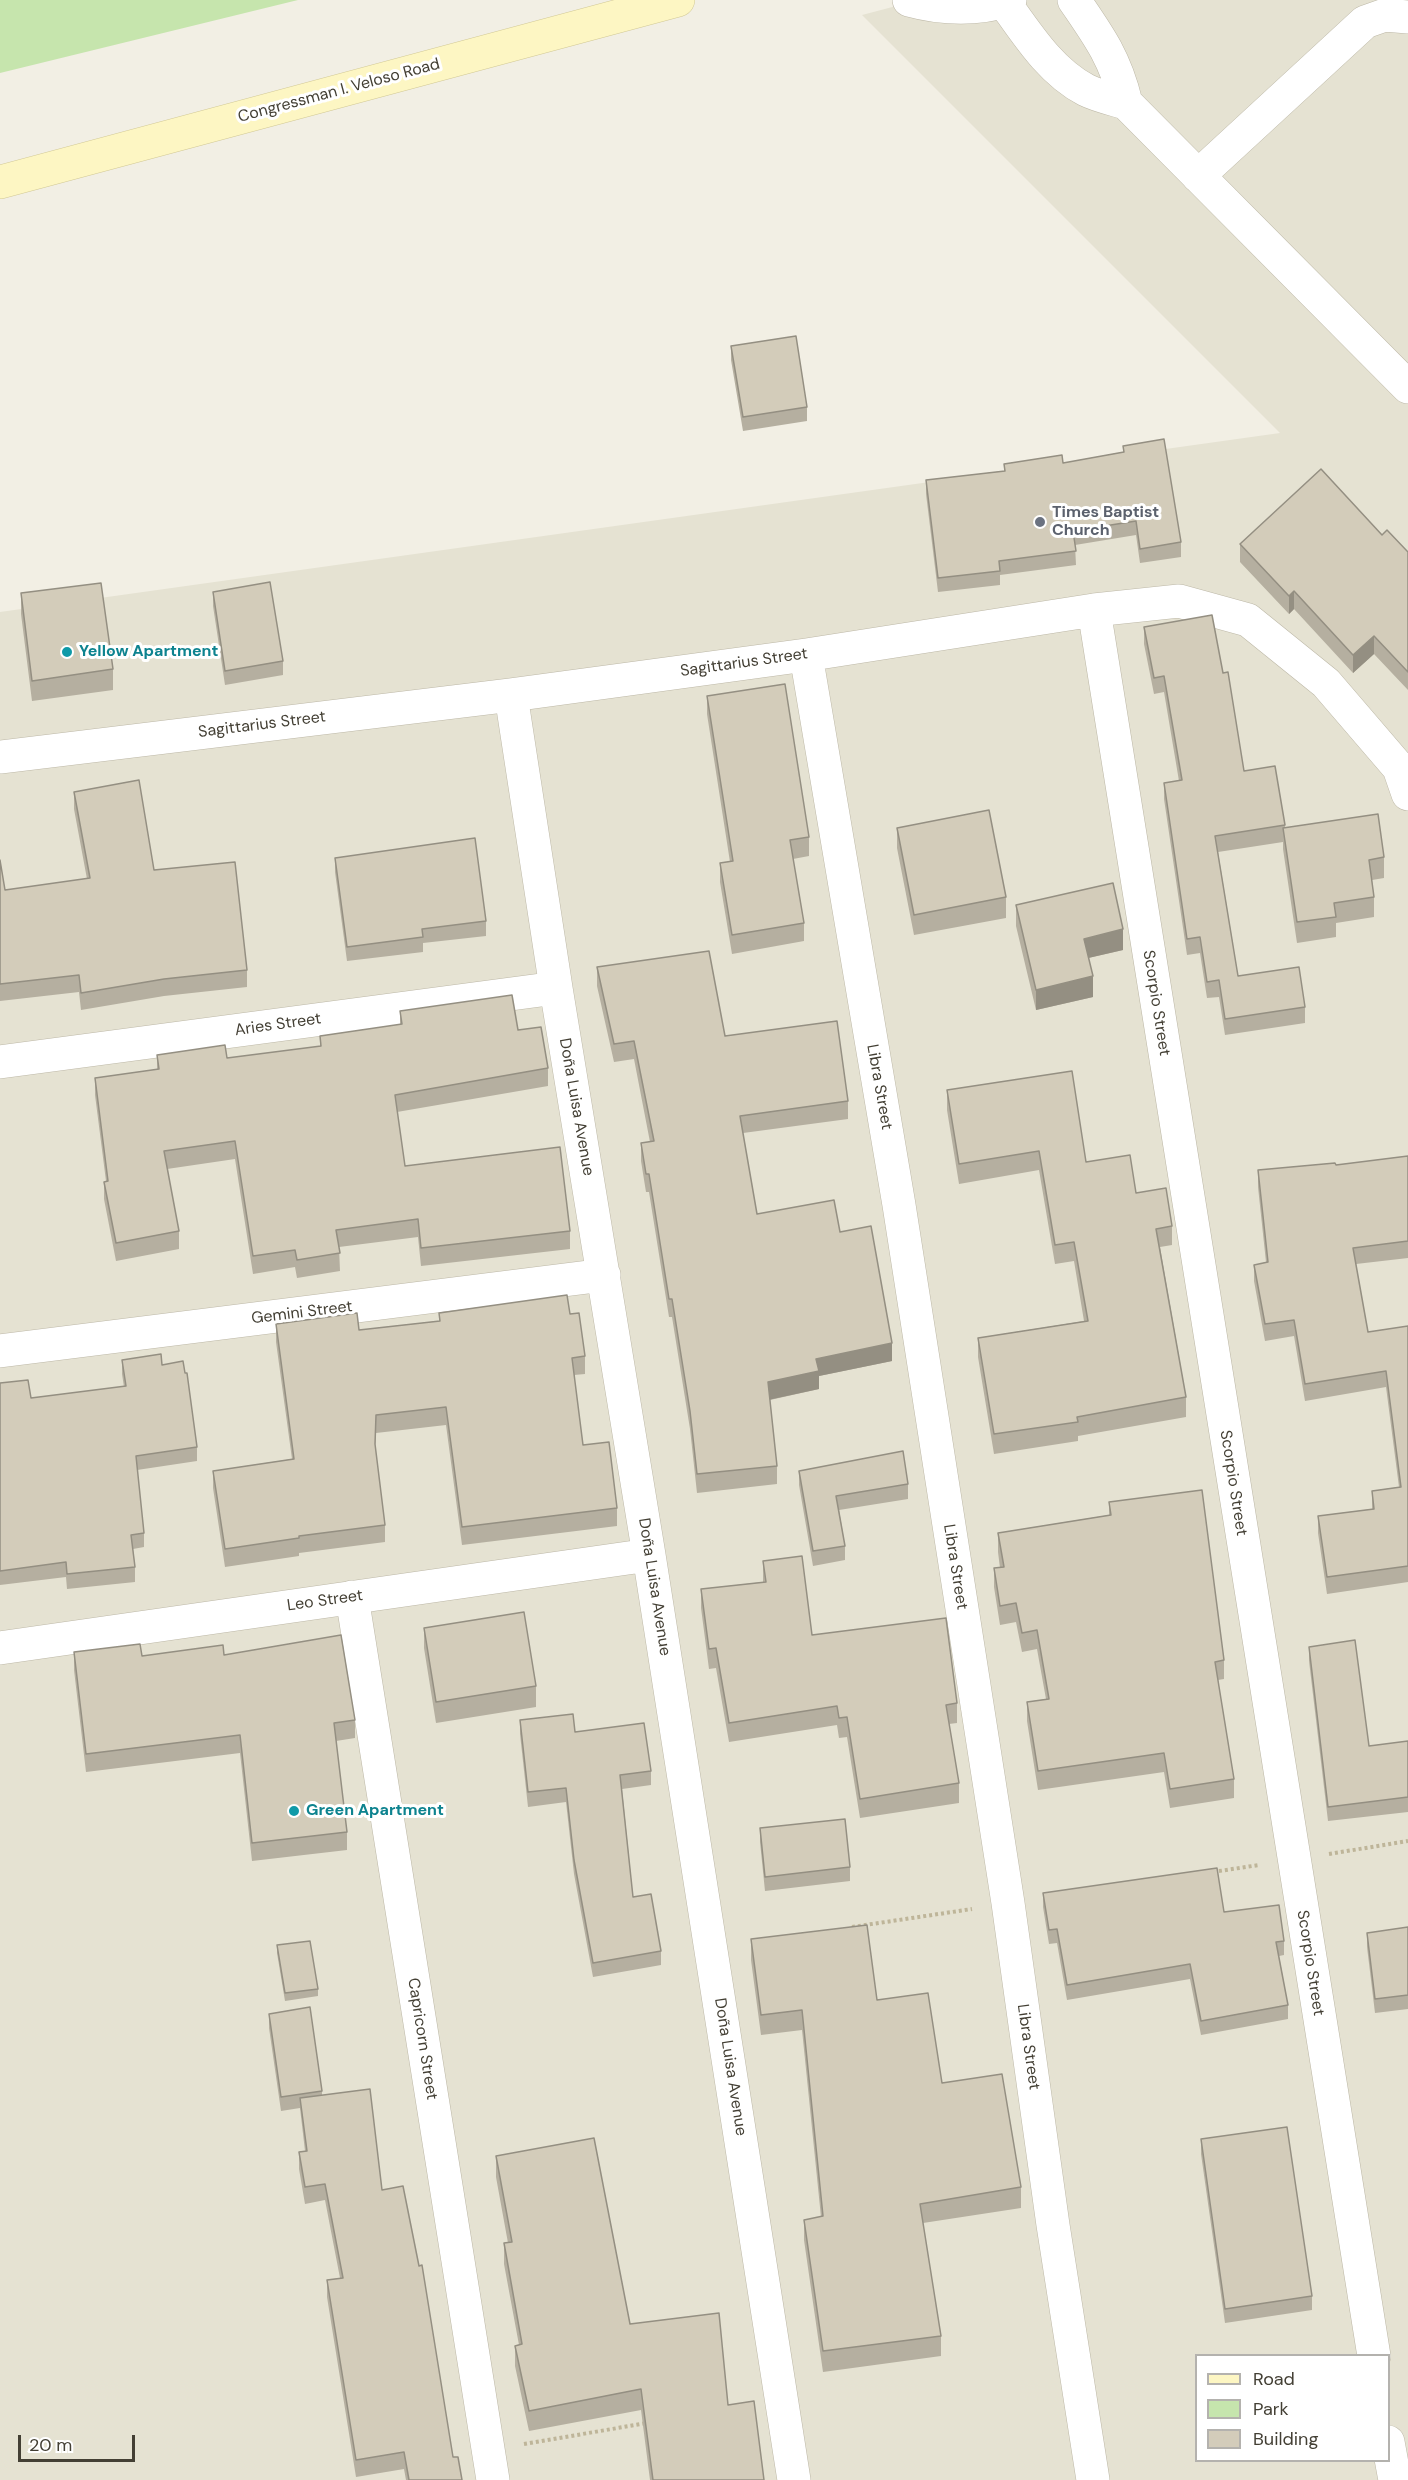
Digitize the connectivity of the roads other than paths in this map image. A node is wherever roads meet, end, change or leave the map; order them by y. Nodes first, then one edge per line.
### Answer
1 (678, 0) edge
2 (909, 0) edge
3 (1074, 0) edge
4 (1007, 1) edge
5 (1408, 17) edge
6 (1126, 103) junction
7 (1198, 176) junction
8 (0, 182) edge
9 (1408, 387) edge
10 (1094, 610) junction
11 (806, 655) junction
12 (511, 694) junction
13 (0, 757) edge
14 (1408, 794) edge
15 (556, 988) junction
16 (0, 1062) edge
17 (604, 1275) junction
18 (0, 1351) edge
19 (649, 1555) junction
20 (352, 1597) junction
21 (0, 1648) edge
22 (1374, 2354) edge
23 (1390, 2448) edge
24 (490, 2465) edge
25 (794, 2480) edge
26 (1093, 2480) edge
27 (1395, 2480) edge

1 - 8 main road, Congressman I. Veloso Road
2 - 4 street
3 - 6 street
4 - 6 street
5 - 7 street
6 - 7 street
7 - 9 street
10 - 11 street, Sagittarius Street
10 - 14 street, Sagittarius Street
10 - 22 street, Scorpio Street
11 - 12 street, Sagittarius Street
11 - 26 street, Libra Street
12 - 13 street, Sagittarius Street
12 - 15 street, Doña Luisa Avenue
15 - 16 street, Aries Street
15 - 17 street, Doña Luisa Avenue
17 - 18 street, Gemini Street
17 - 19 street, Doña Luisa Avenue
19 - 20 street, Leo Street
19 - 25 street, Doña Luisa Avenue
20 - 21 street, Leo Street
20 - 24 street, Capricorn Street
23 - 27 street

